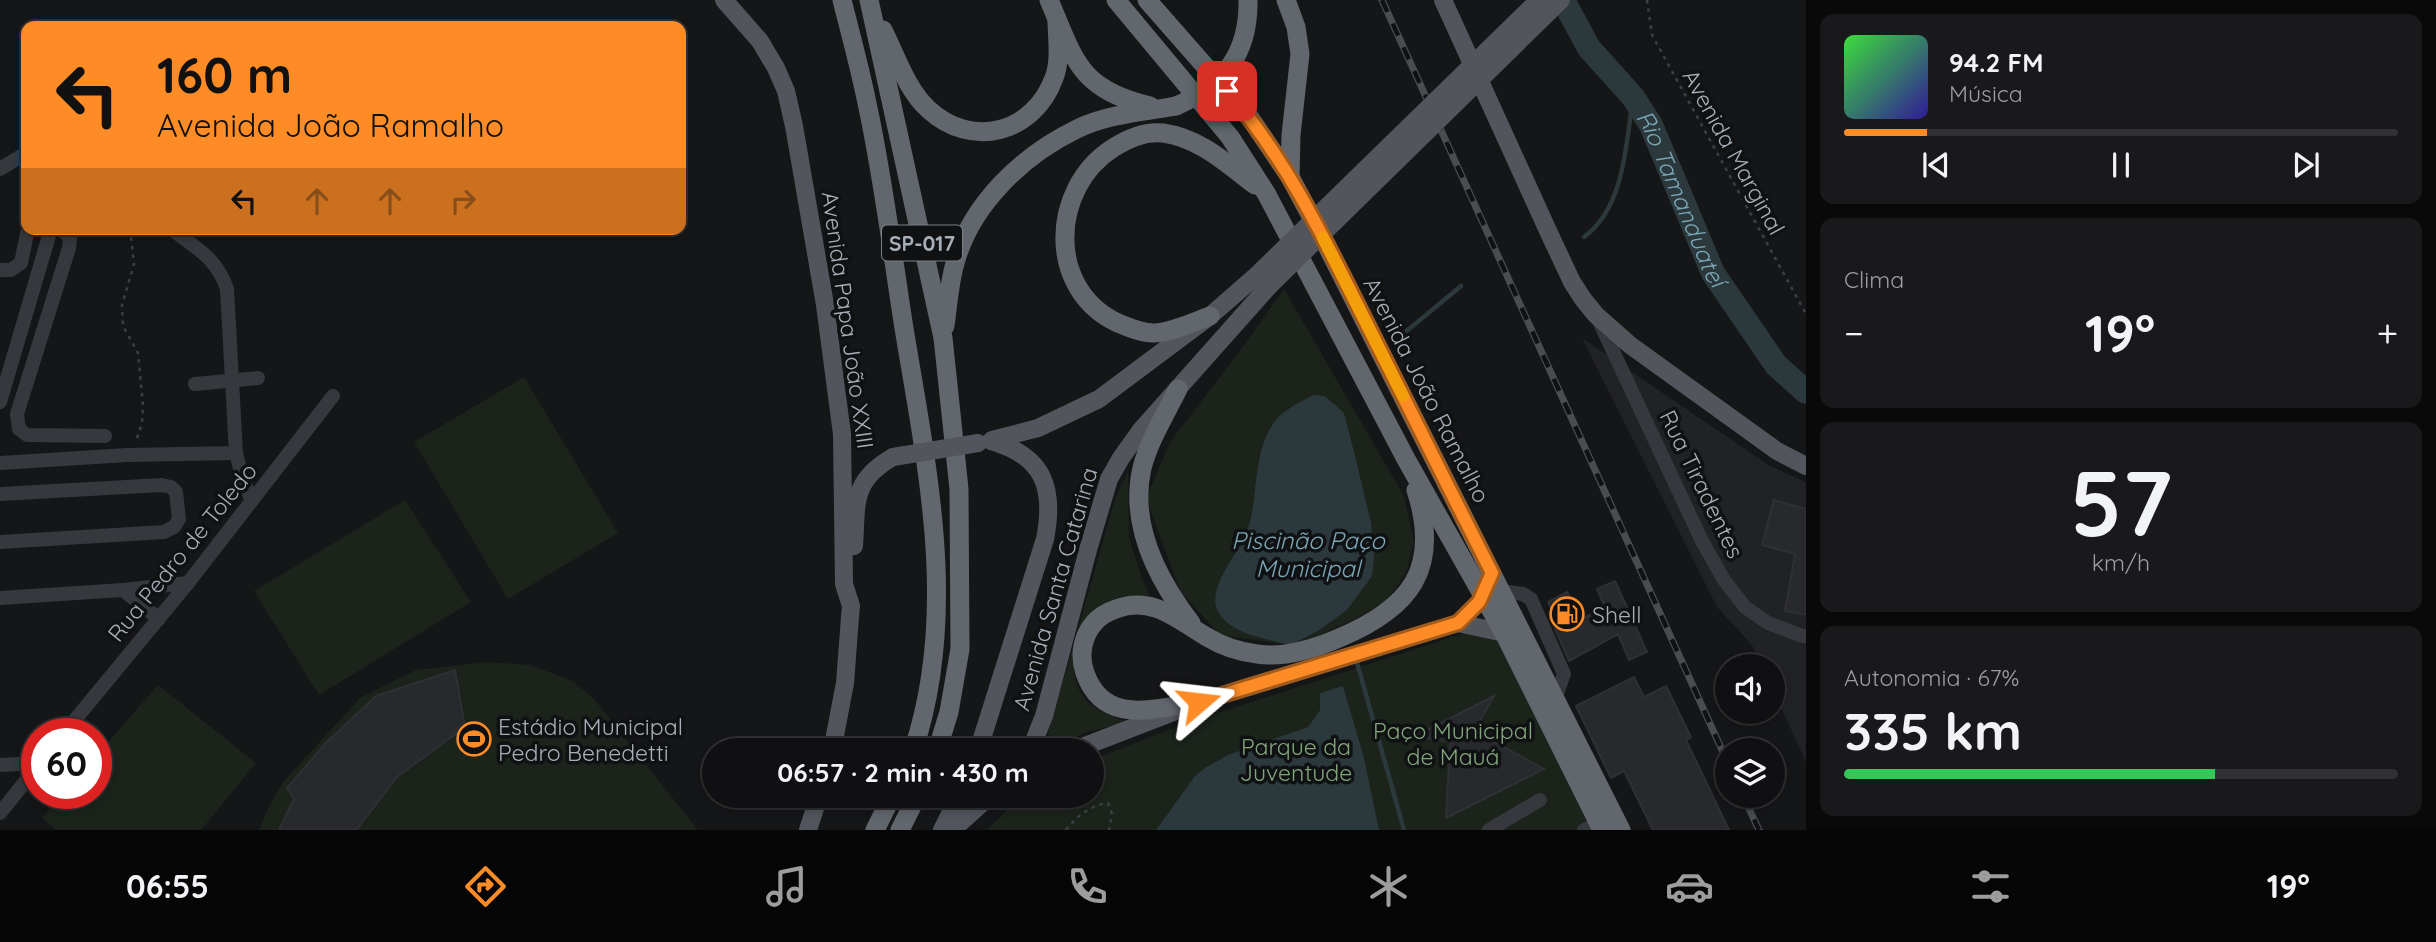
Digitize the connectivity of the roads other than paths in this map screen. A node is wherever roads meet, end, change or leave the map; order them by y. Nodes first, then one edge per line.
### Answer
1 (724, 0) edge
2 (842, 0) edge
3 (1049, 0) edge
4 (1116, 0) edge
5 (1147, 0) edge
6 (1248, 0) edge
7 (1286, 0) edge
8 (1443, 0) edge
9 (1539, 0) edge
10 (1561, 0) edge
11 (870, 3) edge
12 (1057, 19) junction
13 (1167, 107) junction
14 (21, 156) edge
15 (0, 169) edge
16 (1290, 177) junction
17 (1266, 193) junction
18 (27, 235) edge
19 (49, 235) edge
20 (67, 235) edge
21 (179, 235) edge
22 (0, 270) edge
23 (1263, 280) junction
24 (1596, 315) junction
25 (1210, 316) junction
26 (943, 338) junction
27 (258, 378) dead end
28 (232, 381) junction
29 (195, 384) dead end
30 (1178, 389) junction
31 (333, 396) dead end
32 (0, 402) edge
33 (105, 436) dead end
34 (985, 442) junction
35 (236, 453) junction
36 (1406, 459) junction
37 (0, 463) edge
38 (1806, 466) edge
39 (0, 494) edge
40 (252, 501) junction
41 (0, 542) edge
42 (188, 583) junction
43 (123, 590) junction
44 (1492, 593) junction
45 (0, 598) edge
46 (850, 607) junction
47 (159, 619) junction
48 (1458, 623) junction
49 (1196, 629) junction
50 (1504, 633) junction
51 (1806, 636) edge
52 (1319, 657) junction
53 (1199, 702) junction
54 (76, 718) edge
55 (834, 738) edge
56 (917, 738) edge
57 (941, 738) edge
58 (982, 738) edge
59 (1036, 738) edge
60 (1104, 739) edge
61 (0, 765) edge
62 (21, 765) edge
63 (21, 786) edge
64 (1540, 800) dead end
65 (815, 808) edge
66 (886, 808) edge
67 (911, 808) edge
68 (953, 808) edge
69 (977, 808) edge
70 (0, 813) edge
71 (1595, 828) edge
72 (808, 830) edge
73 (875, 830) edge
74 (900, 830) edge
75 (942, 830) edge
76 (952, 830) edge
77 (1489, 830) edge
78 (1621, 830) edge

1 - 46 main road, Avenida Papa João XXIII
2 - 56 highway, SP-017
3 - 12 highway
4 - 17 highway, Avenida João Ramalho
5 - 16 highway, Avenida João Ramalho
6 - 13 highway, bridge
7 - 16 highway
8 - 24 main road
9 - 23 main road, bridge
10 - 23 main road, bridge
11 - 12 highway
11 - 26 highway, SP-017
12 - 13 highway
13 - 26 highway
14 - 15 street
16 - 44 highway, Avenida João Ramalho
17 - 25 highway
17 - 36 highway, Avenida João Ramalho
18 - 22 street
19 - 32 street
20 - 33 street
21 - 28 street
23 - 25 main road
23 - 30 main road, Avenida Santa Catarina
24 - 38 main road
24 - 51 street, Rua Tiradentes
25 - 34 main road
26 - 57 highway, SP-017
27 - 28 street
28 - 29 street
28 - 35 street
30 - 49 highway
30 - 59 main road, Avenida Santa Catarina
31 - 40 street, Rua Pedro de Toledo
34 - 46 main road, bridge
34 - 58 main road
35 - 37 street
35 - 40 street
36 - 44 highway, Avenida João Ramalho
36 - 52 highway
39 - 41 street
40 - 42 street, Rua Pedro de Toledo
42 - 43 street
42 - 47 street, Rua Pedro de Toledo
43 - 45 street
43 - 47 street
44 - 48 main road
44 - 50 highway, Avenida João Ramalho
44 - 78 highway, Avenida João Ramalho
46 - 55 main road, Avenida Papa João XXIII
47 - 54 street, Rua Pedro de Toledo
48 - 50 main road
48 - 52 main road
49 - 52 highway
49 - 53 highway
50 - 71 highway, Avenida João Ramalho
52 - 53 main road
53 - 60 main road
61 - 62 street
63 - 70 street
64 - 77 street
65 - 72 main road
66 - 73 highway
67 - 74 highway
68 - 75 main road
69 - 76 main road

